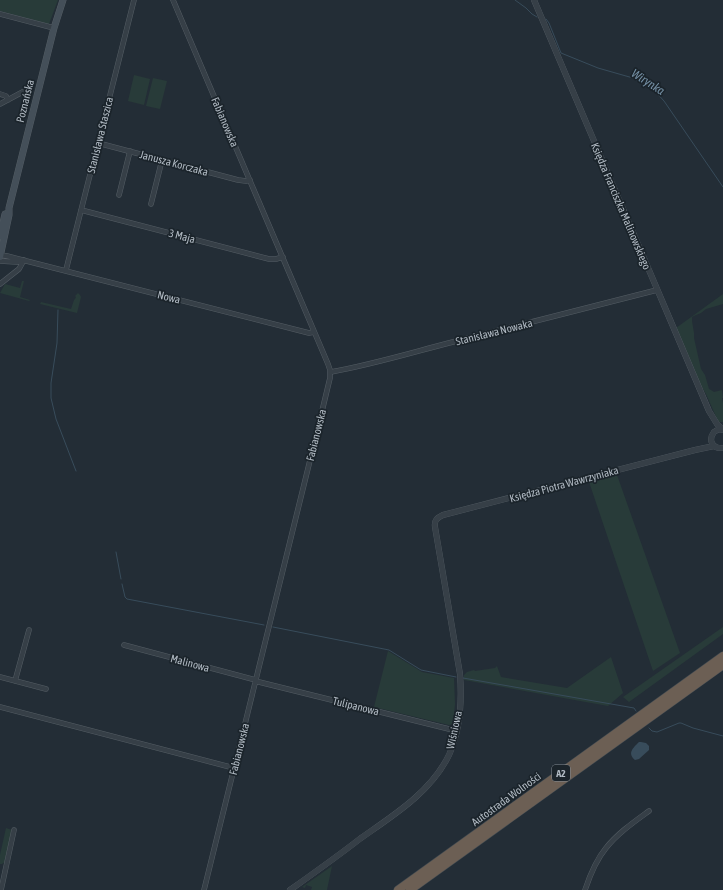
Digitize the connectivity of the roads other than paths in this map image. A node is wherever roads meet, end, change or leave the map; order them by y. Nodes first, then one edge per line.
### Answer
1 (62, 0) edge
2 (134, 0) edge
3 (173, 0) edge
4 (534, 0) edge
5 (0, 14) edge
6 (54, 28) junction
7 (30, 88) dead end
8 (0, 94) edge
9 (8, 100) junction
10 (0, 104) edge
11 (98, 143) junction
12 (130, 151) junction
13 (162, 160) junction
14 (250, 180) junction
15 (119, 196) dead end
16 (151, 204) dead end
17 (9, 208) junction
18 (81, 210) junction
19 (0, 236) edge
20 (0, 256) edge
21 (282, 257) junction
22 (24, 260) junction
23 (0, 261) edge
24 (66, 270) junction
25 (0, 284) edge
26 (657, 290) junction
27 (314, 332) junction
28 (331, 372) junction
29 (709, 411) junction
30 (722, 429) edge
31 (714, 432) junction
32 (711, 438) junction
33 (720, 448) edge
34 (694, 450) junction
35 (435, 520) joint
36 (30, 630) dead end
37 (124, 646) dead end
38 (723, 656) edge
39 (723, 665) edge
40 (0, 677) edge
41 (256, 680) junction
42 (16, 681) junction
43 (46, 689) dead end
44 (0, 707) edge
45 (457, 731) junction
46 (234, 768) junction
47 (649, 810) dead end
48 (14, 830) dead end
49 (1, 890) edge
50 (204, 890) edge
51 (290, 890) edge
52 (398, 890) edge
53 (410, 890) edge
54 (585, 890) edge

1 - 6 main road, Poznańska
2 - 11 street, Stanisława Staszica
3 - 14 street, Fabianowska
4 - 26 street, Księdza Franciszka Malinowskiego
5 - 6 street
6 - 17 main road, Poznańska
7 - 9 street
8 - 9 street
9 - 10 street
11 - 12 street, Janusza Korczaka
11 - 18 street, Stanisława Staszica
12 - 13 street, Janusza Korczaka
12 - 15 street
13 - 14 street, Janusza Korczaka
13 - 16 street
14 - 21 street, Fabianowska
17 - 19 main road, Poznańska
17 - 20 main road, Poznańska
18 - 21 street, 3 Maja
18 - 24 street, Stanisława Staszica
20 - 22 street, Nowa
21 - 27 street, Fabianowska
22 - 23 street, Nowa
22 - 24 street, Nowa
22 - 25 street
24 - 27 street, Nowa
26 - 28 street, Stanisława Nowaka
26 - 29 street, Księdza Franciszka Malinowskiego
27 - 28 street, Fabianowska
28 - 41 street, Fabianowska
29 - 30 street, Księdza Franciszka Malinowskiego
29 - 31 street, Księdza Franciszka Malinowskiego
30 - 31 street
31 - 32 street
32 - 33 street
32 - 34 street, Księdza Piotra Wawrzyniaka
33 - 34 street, Księdza Piotra Wawrzyniaka
34 - 35 street, Księdza Piotra Wawrzyniaka
35 - 45 street, Wiśniowa
36 - 42 street
37 - 41 street, Malinowa
38 - 52 highway, Autostrada Wolności / A2
39 - 53 highway, Autostrada Wolności / A2
40 - 42 street
41 - 45 street, Tulipanowa
41 - 46 street, Fabianowska
42 - 43 street
44 - 46 street
45 - 51 street, Wiśniowa
46 - 50 street, Fabianowska
47 - 54 street
48 - 49 street

